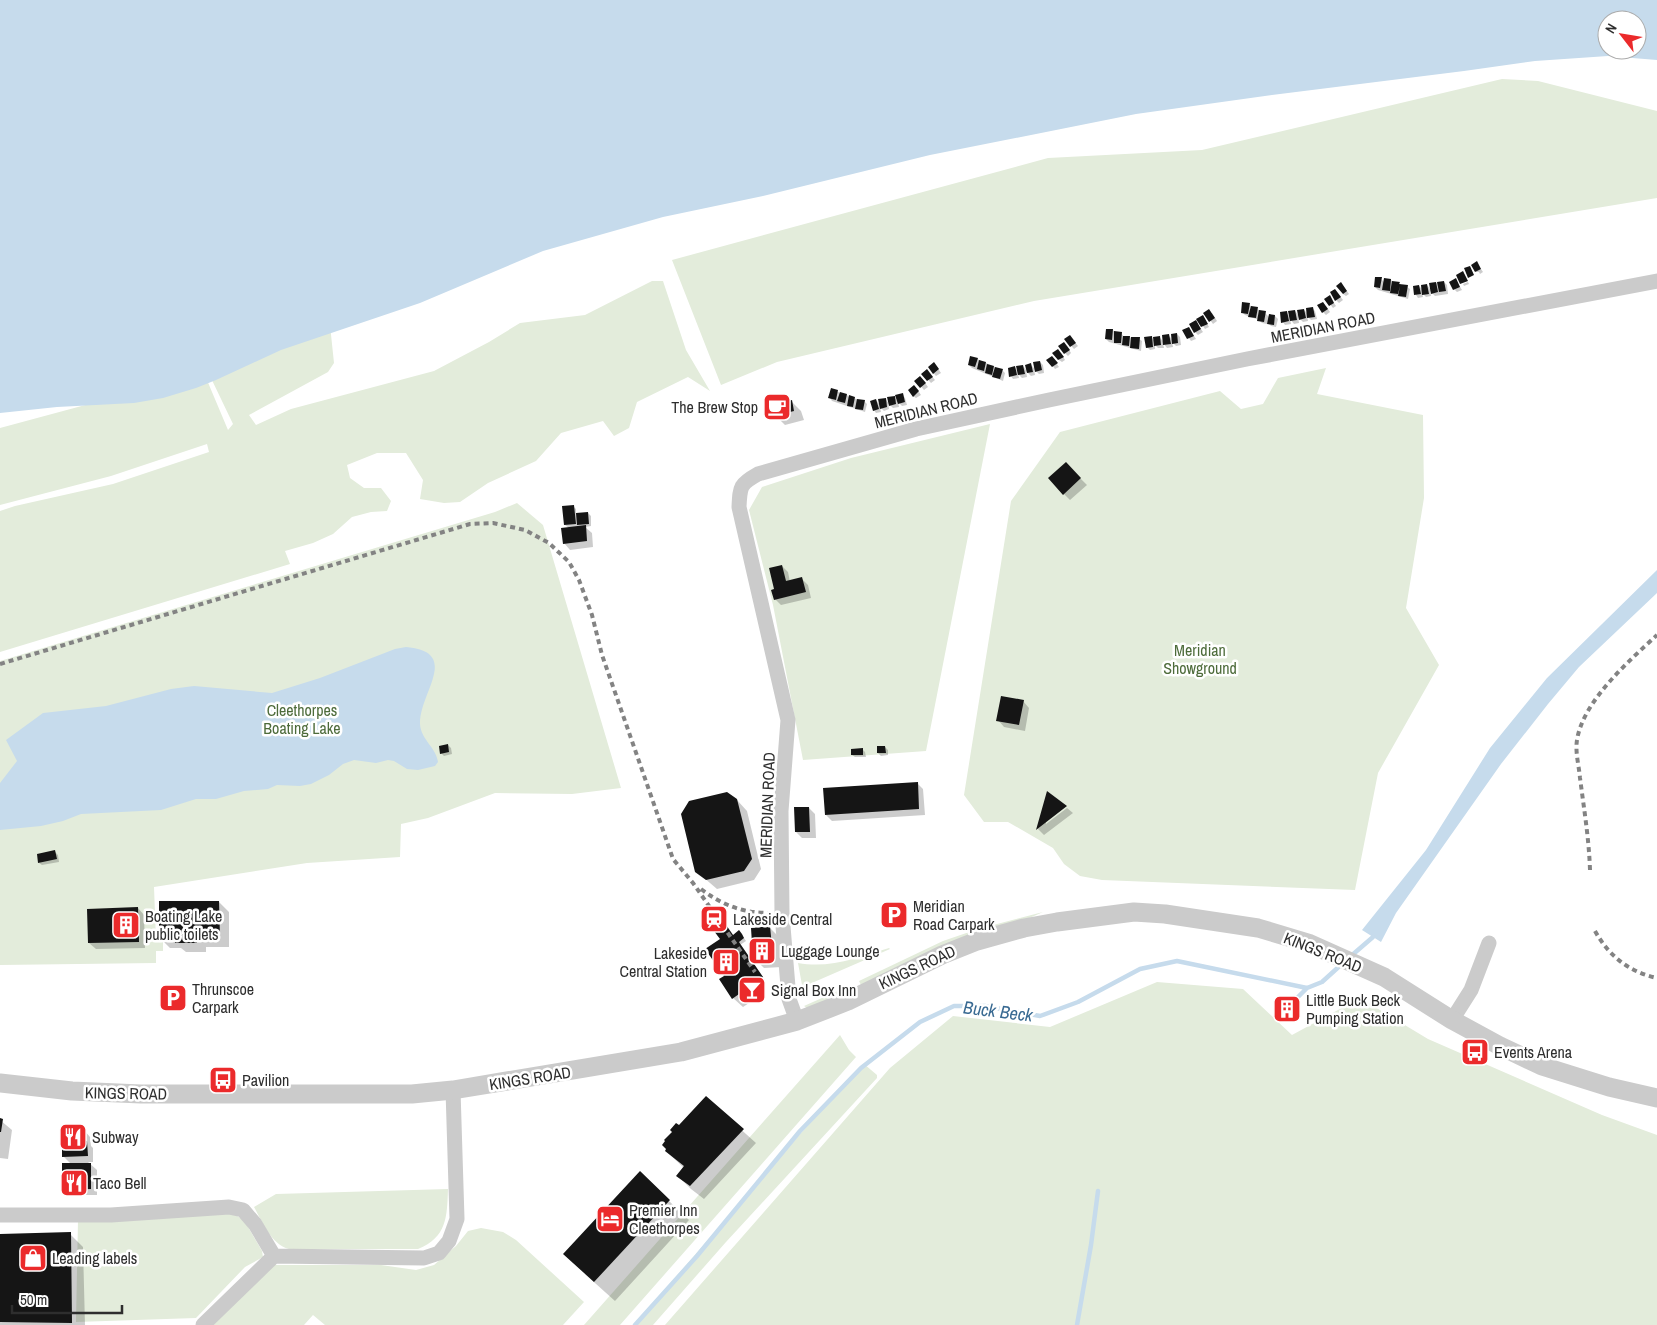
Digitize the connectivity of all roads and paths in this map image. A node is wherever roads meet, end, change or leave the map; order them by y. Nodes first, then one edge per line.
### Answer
1 (1657, 282) edge
2 (1489, 943) dead end
3 (797, 1020) junction
4 (1452, 1020) junction
5 (0, 1084) edge
6 (453, 1090) junction
7 (1657, 1098) edge
8 (0, 1215) edge
9 (274, 1256) junction
10 (202, 1325) edge

1 - 3 street, MERIDIAN ROAD
2 - 4 street
3 - 4 street, KINGS ROAD
3 - 6 street, KINGS ROAD
4 - 7 street, KINGS ROAD
5 - 6 street, KINGS ROAD
6 - 9 street
8 - 9 street
9 - 10 street

